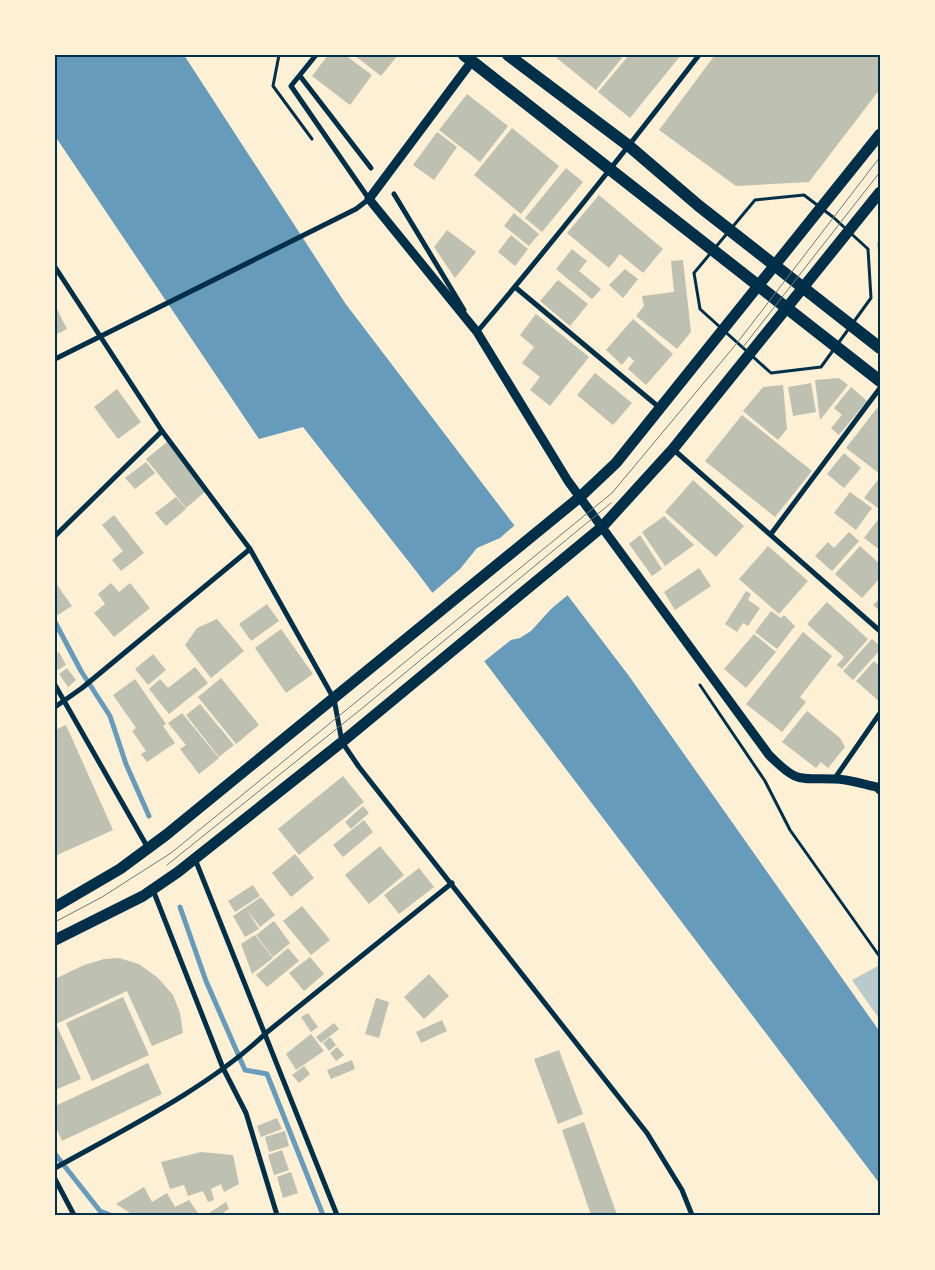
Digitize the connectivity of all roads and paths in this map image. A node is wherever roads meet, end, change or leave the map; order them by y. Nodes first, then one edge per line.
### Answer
1 (316, 55) edge
2 (508, 55) edge
3 (699, 55) edge
4 (471, 57) edge
5 (300, 76) junction
6 (880, 134) edge
7 (629, 146) junction
8 (371, 168) dead end
9 (609, 170) junction
10 (880, 192) edge
11 (394, 194) dead end
12 (369, 199) junction
13 (55, 266) edge
14 (775, 266) junction
15 (759, 286) junction
16 (515, 287) junction
17 (804, 288) junction
18 (786, 309) junction
19 (477, 332) junction
20 (99, 336) junction
21 (880, 348) edge
22 (55, 358) edge
23 (880, 381) edge
24 (880, 388) edge
25 (660, 408) junction
26 (162, 431) junction
27 (673, 449) junction
28 (580, 497) junction
29 (602, 527) junction
30 (771, 534) junction
31 (55, 536) edge
32 (250, 548) junction
33 (880, 631) edge
34 (699, 684) dead end
35 (55, 685) edge
36 (339, 696) junction
37 (64, 703) junction
38 (55, 707) edge
39 (880, 713) edge
40 (342, 742) junction
41 (835, 778) junction
42 (880, 790) edge
43 (150, 847) junction
44 (195, 858) junction
45 (452, 883) junction
46 (158, 886) junction
47 (55, 907) edge
48 (55, 940) edge
49 (880, 956) edge
50 (266, 1033) junction
51 (223, 1068) junction
52 (55, 1168) edge
53 (55, 1179) edge
54 (74, 1215) edge
55 (276, 1215) edge
56 (337, 1215) edge
57 (692, 1215) edge

1 - 5 street
2 - 7 highway
3 - 7 street
4 - 9 highway
4 - 12 street
5 - 8 street
5 - 12 street
6 - 14 main road
7 - 9 street
7 - 14 highway
9 - 15 highway
9 - 16 street
10 - 17 main road
11 - 19 street
12 - 19 street
12 - 20 street
13 - 20 street
14 - 15 main road
14 - 17 highway
15 - 18 highway
15 - 25 main road
16 - 19 street
16 - 25 street
17 - 18 main road
17 - 21 highway
18 - 23 highway
18 - 27 main road
19 - 28 street
20 - 22 street
20 - 26 street
24 - 30 street
25 - 28 main road
26 - 31 street
26 - 32 street
27 - 29 main road
27 - 30 street
28 - 29 street
28 - 36 main road
29 - 40 main road
29 - 41 street
30 - 33 street
32 - 36 street
32 - 37 street
34 - 49 path
35 - 37 street
36 - 40 street
36 - 43 main road
37 - 38 street
37 - 43 street
39 - 41 street
40 - 44 main road
40 - 45 street
41 - 42 street
43 - 47 main road
44 - 46 main road
44 - 50 street
45 - 50 street
45 - 57 street
46 - 48 main road
46 - 51 street
50 - 51 street
50 - 56 street
51 - 52 street
51 - 55 street
53 - 54 street

